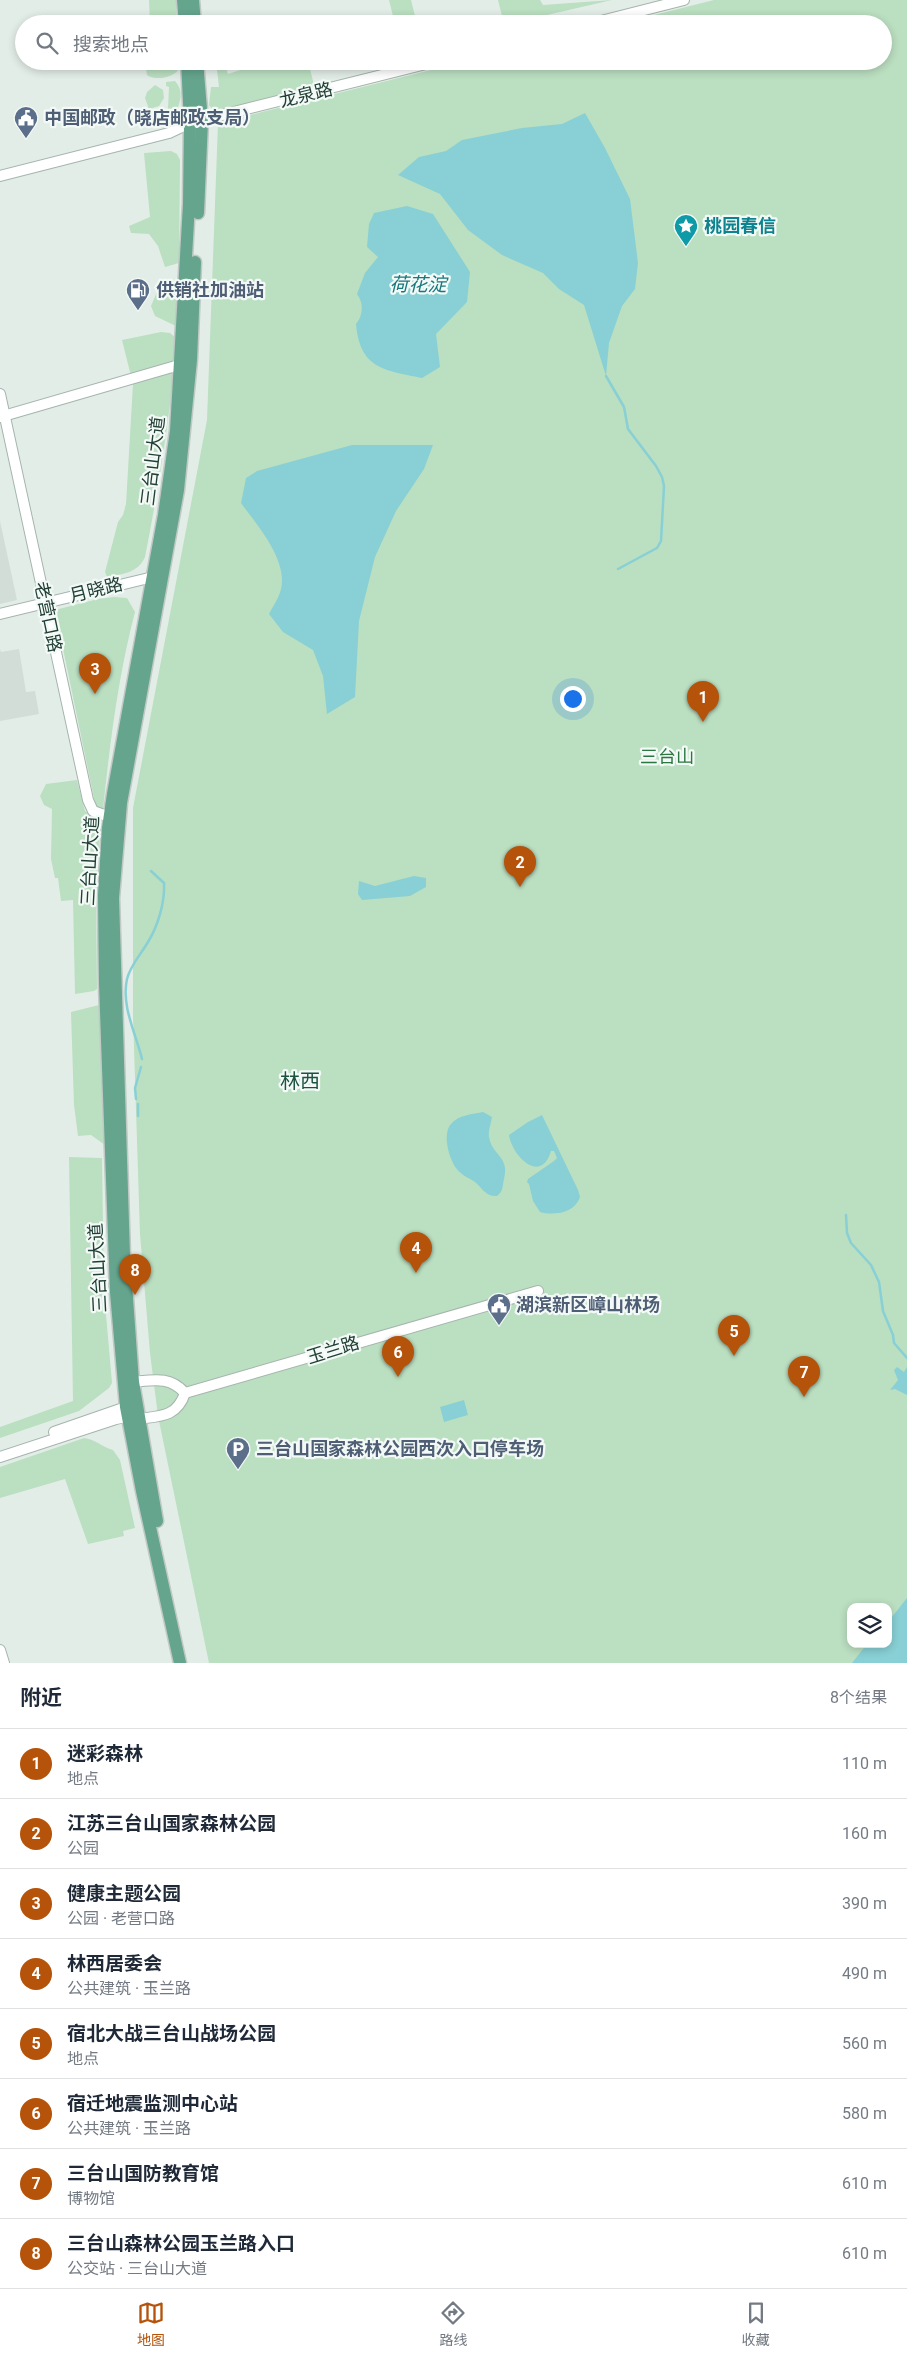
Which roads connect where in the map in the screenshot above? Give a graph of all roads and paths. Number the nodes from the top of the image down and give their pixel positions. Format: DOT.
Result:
graph roads {
  1 [pos="183,0"];
  2 [pos="193,0"];
  3 [pos="684,0"];
  4 [pos="184,15"];
  5 [pos="194,15"];
  6 [pos="624,15"];
  7 [pos="188,70"];
  8 [pos="197,70"];
  9 [pos="402,70"];
  10 [pos="196,122"];
  11 [pos="0,176"];
  12 [pos="186,363"];
  13 [pos="0,394"];
  14 [pos="2,417"];
  15 [pos="158,578"];
  16 [pos="45,603"];
  17 [pos="0,614"];
  18 [pos="115,819"];
  19 [pos="538,1291"];
  20 [pos="133,1382"];
  21 [pos="185,1393"];
  22 [pos="133,1412"];
  23 [pos="0,1451"];
  24 [pos="0,1457"];
  25 [pos="0,1650"];
  26 [pos="4,1663"];
  27 [pos="180,1663"];
  28 [pos="187,1663"];
  1 -- 4 [label="main road"];
  2 -- 5 [label="main road"];
  3 -- 6 [label="street"];
  7 -- 10 [label="main road, 三台山大道"];
  8 -- 10 [label="main road, 三台山大道"];
  9 -- 10 [label="street, 龙泉路"];
  10 -- 11 [label="street, 龙泉路"];
  10 -- 12 [label="main road, 三台山大道"];
  12 -- 14 [label="street"];
  12 -- 15 [label="main road, 三台山大道"];
  13 -- 14 [label="street, 老营口路"];
  14 -- 16 [label="street, 老营口路"];
  15 -- 16 [label="street, 月晓路"];
  15 -- 18 [label="main road, 三台山大道"];
  16 -- 17 [label="street, 月晓路"];
  16 -- 18 [label="street, 老营口路"];
  18 -- 20 [label="main road, 三台山大道"];
  18 -- 22 [label="main road, 三台山大道"];
  19 -- 21 [label="street, 玉兰路"];
  20 -- 21 [label="street"];
  20 -- 22 [label="main road, 三台山大道"];
  21 -- 22 [label="street"];
  22 -- 23 [label="street"];
  22 -- 24 [label="street"];
  22 -- 27 [label="main road, 三台山大道"];
  22 -- 28 [label="main road, 三台山大道"];
  25 -- 26 [label="street"];
}
